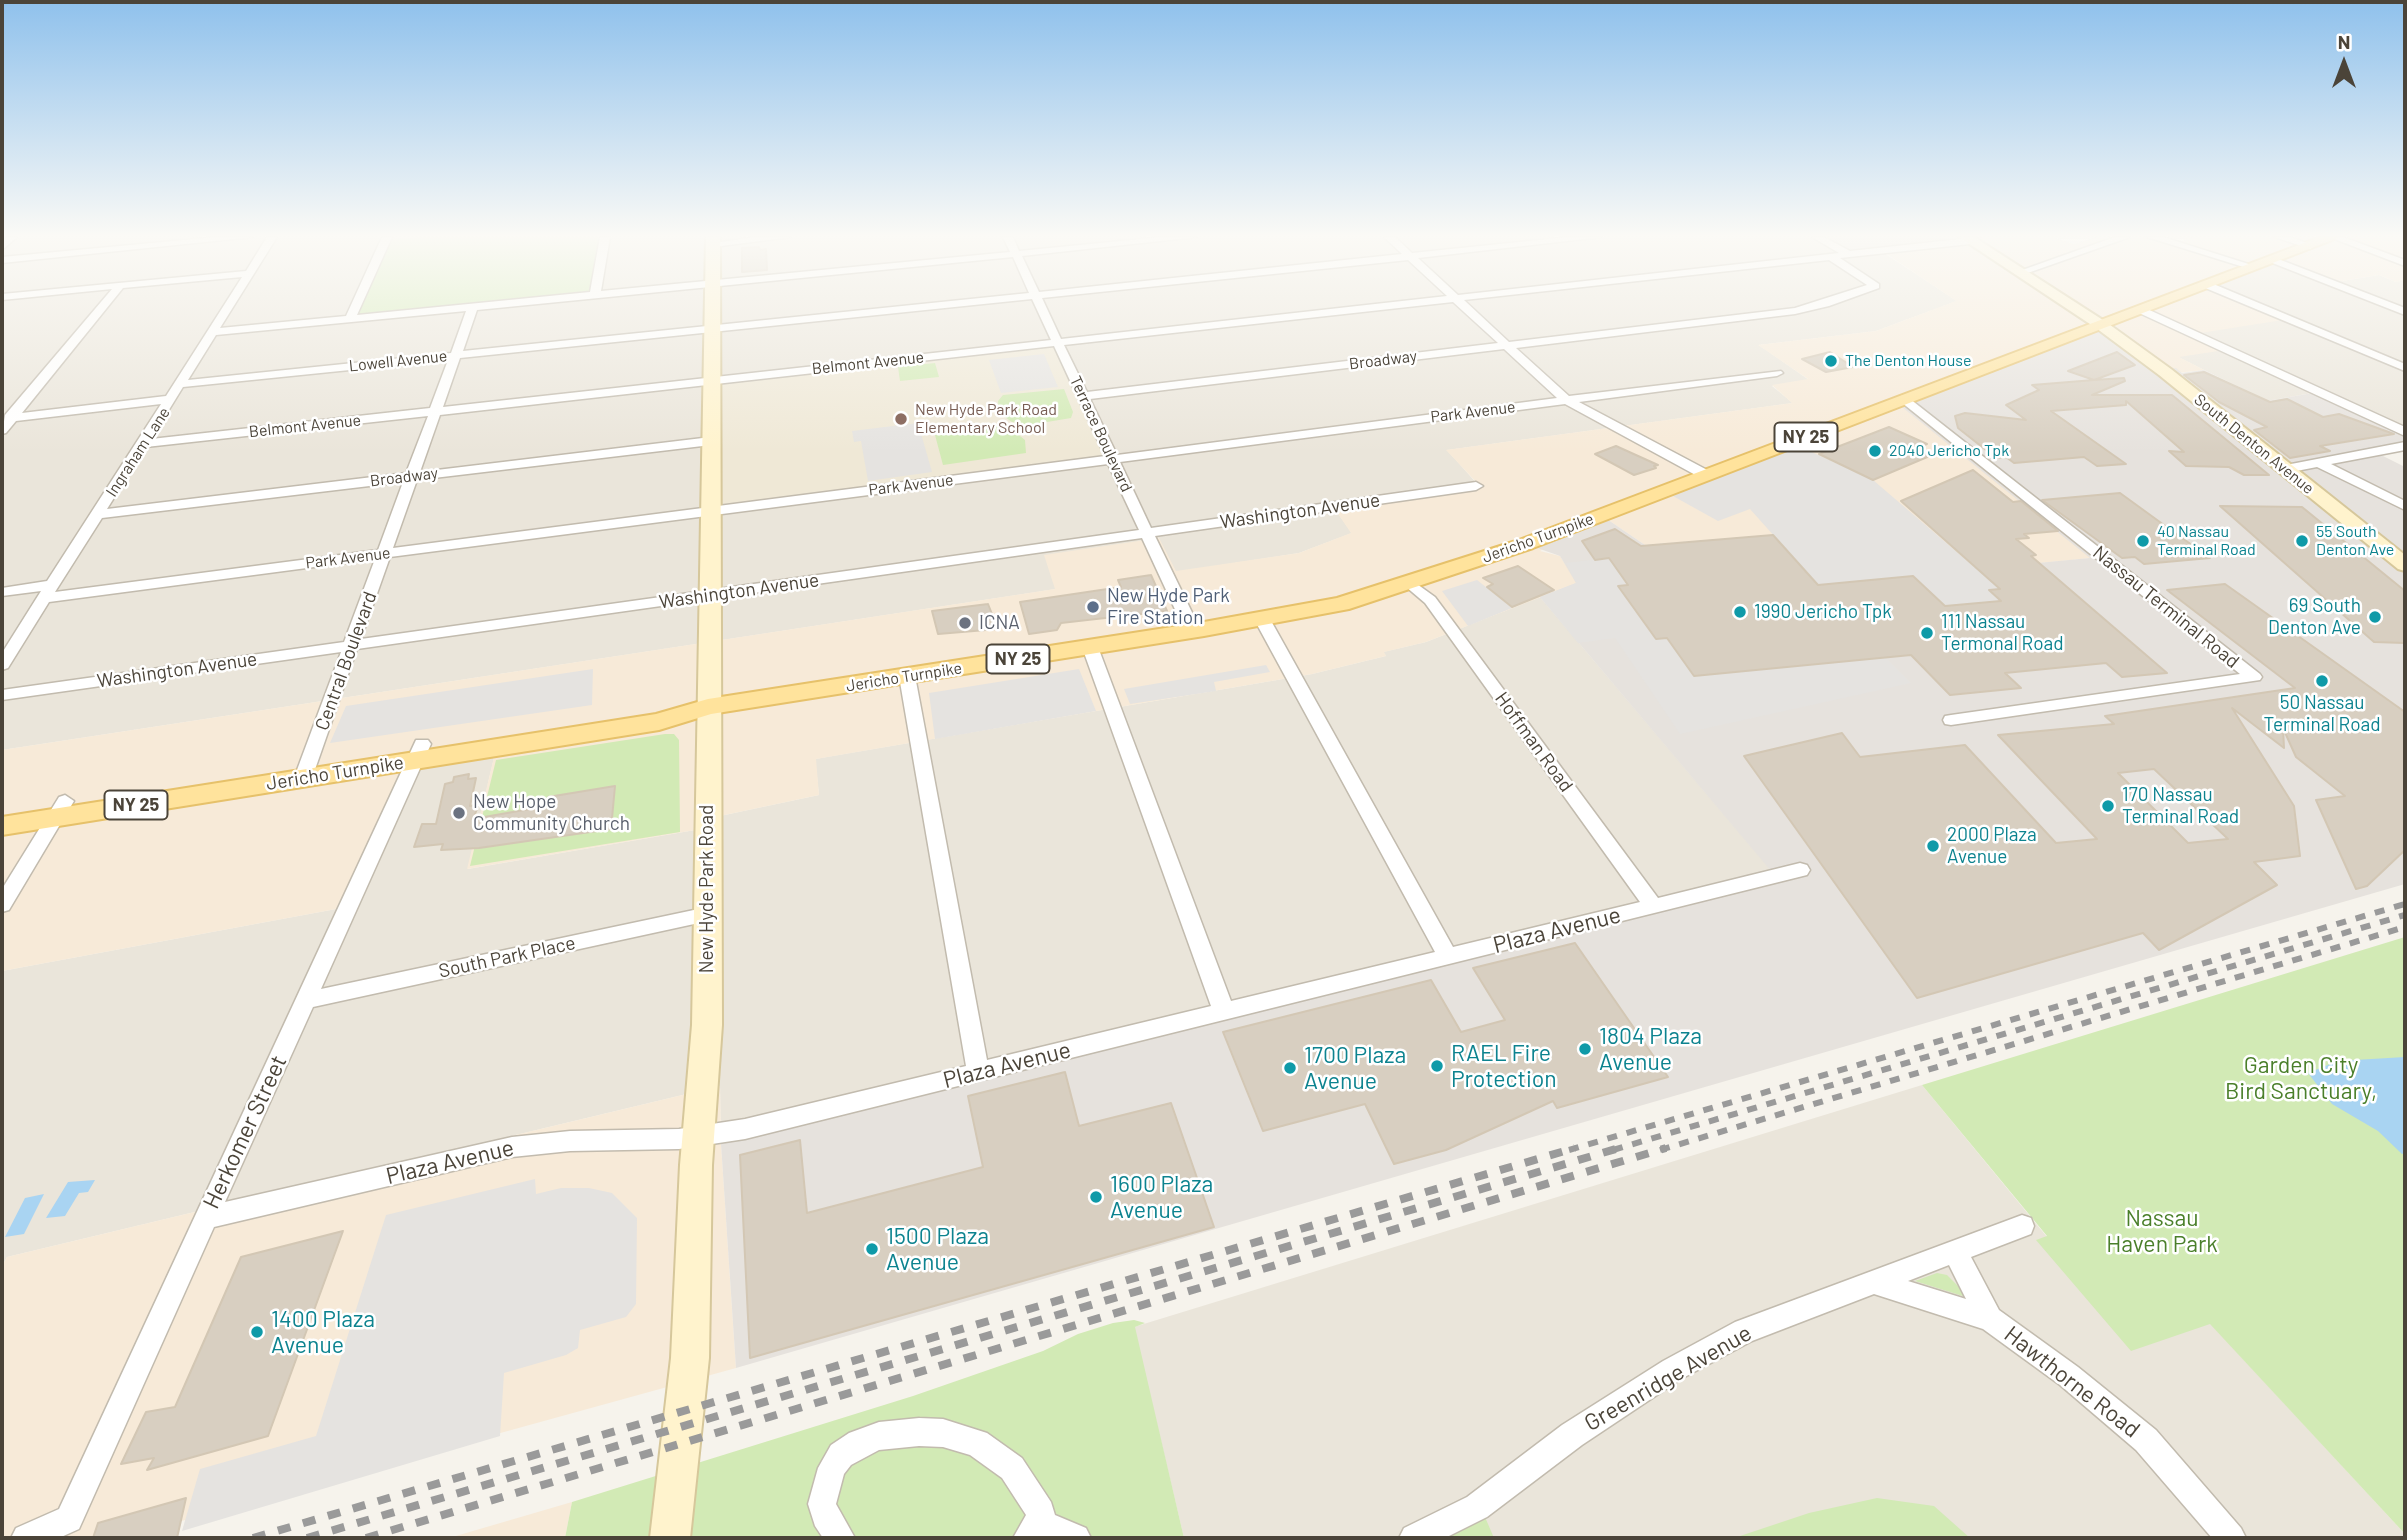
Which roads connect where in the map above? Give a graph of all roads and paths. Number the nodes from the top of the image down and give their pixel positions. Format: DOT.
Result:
graph roads {
  1 [pos="100,309"];
  2 [pos="229,309"];
  3 [pos="354,309"];
  4 [pos="452,309"];
  5 [pos="472,309"];
  6 [pos="712,309"];
  7 [pos="903,309"];
  8 [pos="1041,309"];
  9 [pos="1357,309"];
  10 [pos="1467,309"];
  11 [pos="1809,309"];
  12 [pos="2076,309"];
  13 [pos="2144,309"];
  14 [pos="2264,309"];
  15 [pos="2141,310"];
  16 [pos="350,318"];
  17 [pos="2101,325"];
  18 [pos="712,329"];
  19 [pos="214,332"];
  20 [pos="1057,342"];
  21 [pos="1507,345"];
  22 [pos="456,355"];
  23 [pos="2405,368"];
  24 [pos="1777,373"];
  25 [pos="712,380"];
  26 [pos="181,384"];
  27 [pos="1083,396"];
  28 [pos="172,399"];
  29 [pos="1905,399"];
  30 [pos="1566,400"];
  31 [pos="436,411"];
  32 [pos="7,418"];
  33 [pos="2,430"];
  34 [pos="2405,432"];
  35 [pos="711,440"];
  36 [pos="143,444"];
  37 [pos="2405,446"];
  38 [pos="1112,459"];
  39 [pos="2319,463"];
  40 [pos="2286,469"];
  41 [pos="1706,475"];
  42 [pos="412,476"];
  43 [pos="1476,486"];
  44 [pos="2405,506"];
  45 [pos="709,511"];
  46 [pos="97,514"];
  47 [pos="1147,532"];
  48 [pos="385,553"];
  49 [pos="2405,565"];
  50 [pos="1410,583"];
  51 [pos="2,592"];
  52 [pos="48,592"];
  53 [pos="709,595"];
  54 [pos="1262,619"];
  55 [pos="1194,631"];
  56 [pos="352,646"];
  57 [pos="1090,647"];
  58 [pos="2,665"];
  59 [pos="907,676"];
  60 [pos="2,695"];
  61 [pos="708,708"];
  62 [pos="1951,720"];
  63 [pos="419,752"];
  64 [pos="306,770"];
  65 [pos="60,809"];
  66 [pos="2,811"];
  67 [pos="2,826"];
  68 [pos="1800,870"];
  69 [pos="2,905"];
  70 [pos="1654,906"];
  71 [pos="708,914"];
  72 [pos="1448,957"];
  73 [pos="306,1000"];
  74 [pos="1224,1012"];
  75 [pos="978,1072"];
  76 [pos="699,1136"];
  77 [pos="206,1218"];
  78 [pos="2022,1226"];
  79 [pos="1955,1252"];
  80 [pos="1874,1282"];
  81 [pos="1990,1319"];
  82 [pos="1034,1531"];
  83 [pos="26,1538"];
  84 [pos="670,1538"];
  85 [pos="840,1538"];
  86 [pos="1076,1538"];
  87 [pos="1414,1538"];
  88 [pos="2231,1538"];
  1 -- 32 [label="street"];
  2 -- 19 [label="street, Ingraham Lane"];
  3 -- 16 [label="street"];
  4 -- 16 [label="street"];
  5 -- 22 [label="street, Central Boulevard"];
  6 -- 18 [label="main road, New Hyde Park Road"];
  7 -- 18 [label="street, Lowell Avenue"];
  8 -- 20 [label="street, Terrace Boulevard"];
  9 -- 20 [label="street, Belmont Avenue"];
  10 -- 21 [label="street"];
  11 -- 21 [label="street, Broadway"];
  12 -- 17 [label="main road, South Denton Avenue"];
  13 -- 15 [label="main road, Jericho Turnpike / NY 25"];
  14 -- 23 [label="street"];
  15 -- 17 [label="main road, Jericho Turnpike / NY 25"];
  15 -- 34 [label="street"];
  16 -- 19 [label="street"];
  17 -- 29 [label="main road, Jericho Turnpike / NY 25"];
  17 -- 40 [label="main road, South Denton Avenue"];
  18 -- 22 [label="street, Lowell Avenue"];
  18 -- 25 [label="main road, New Hyde Park Road"];
  19 -- 26 [label="street, Ingraham Lane"];
  20 -- 25 [label="street, Belmont Avenue"];
  20 -- 27 [label="street, Terrace Boulevard"];
  21 -- 27 [label="street, Broadway"];
  21 -- 30 [label="street"];
  22 -- 26 [label="street, Lowell Avenue"];
  22 -- 31 [label="street, Central Boulevard"];
  24 -- 30 [label="street, Park Avenue"];
  25 -- 31 [label="street, Belmont Avenue"];
  25 -- 35 [label="main road, New Hyde Park Road"];
  26 -- 28 [label="street, Ingraham Lane"];
  27 -- 38 [label="street, Terrace Boulevard"];
  28 -- 32 [label="street"];
  28 -- 36 [label="street, Ingraham Lane"];
  29 -- 41 [label="main road, Jericho Turnpike / NY 25"];
  29 -- 62 [label="street, Nassau Terminal Road"];
  30 -- 38 [label="street, Park Avenue"];
  30 -- 41 [label="street"];
  31 -- 36 [label="street, Belmont Avenue"];
  31 -- 42 [label="street, Central Boulevard"];
  32 -- 33 [label="street"];
  35 -- 42 [label="street, Broadway"];
  35 -- 45 [label="main road, New Hyde Park Road"];
  36 -- 46 [label="street, Ingraham Lane"];
  37 -- 39 [label="street"];
  38 -- 45 [label="street, Park Avenue"];
  38 -- 47 [label="street, Terrace Boulevard"];
  39 -- 40 [label="street"];
  39 -- 44 [label="street"];
  40 -- 49 [label="main road, South Denton Avenue"];
  41 -- 50 [label="main road, Jericho Turnpike / NY 25"];
  42 -- 46 [label="street, Broadway"];
  42 -- 48 [label="street, Central Boulevard"];
  43 -- 47 [label="street, Washington Avenue"];
  45 -- 48 [label="street, Park Avenue"];
  45 -- 53 [label="main road, New Hyde Park Road"];
  46 -- 52 [label="street, Ingraham Lane"];
  47 -- 53 [label="street, Washington Avenue"];
  47 -- 55 [label="street, Terrace Boulevard"];
  48 -- 52 [label="street, Park Avenue"];
  48 -- 56 [label="street, Central Boulevard"];
  50 -- 54 [label="main road, Jericho Turnpike / NY 25"];
  50 -- 70 [label="street, Hoffman Road"];
  51 -- 52 [label="street, Park Avenue"];
  52 -- 58 [label="street, Ingraham Lane"];
  53 -- 56 [label="street, Washington Avenue"];
  53 -- 61 [label="main road, New Hyde Park Road"];
  54 -- 55 [label="main road, Jericho Turnpike / NY 25"];
  54 -- 72 [label="street"];
  55 -- 57 [label="main road, Jericho Turnpike / NY 25"];
  56 -- 60 [label="street, Washington Avenue"];
  56 -- 64 [label="street, Central Boulevard"];
  57 -- 59 [label="main road, Jericho Turnpike / NY 25"];
  57 -- 74 [label="street"];
  59 -- 61 [label="main road, Jericho Turnpike / NY 25"];
  59 -- 75 [label="street"];
  61 -- 63 [label="main road, Jericho Turnpike / NY 25"];
  61 -- 71 [label="main road, New Hyde Park Road"];
  63 -- 64 [label="main road, Jericho Turnpike / NY 25"];
  63 -- 73 [label="street, Herkomer Street"];
  64 -- 65 [label="main road, Jericho Turnpike / NY 25"];
  65 -- 66 [label="main road, Jericho Turnpike / NY 25"];
  65 -- 67 [label="main road, Jericho Turnpike / NY 25"];
  65 -- 69 [label="street"];
  68 -- 70 [label="street, Plaza Avenue"];
  70 -- 72 [label="street, Plaza Avenue"];
  71 -- 73 [label="street, South Park Place"];
  71 -- 76 [label="main road, New Hyde Park Road"];
  72 -- 74 [label="street, Plaza Avenue"];
  73 -- 77 [label="street, Herkomer Street"];
  74 -- 75 [label="street, Plaza Avenue"];
  75 -- 76 [label="street, Plaza Avenue"];
  76 -- 77 [label="street, Plaza Avenue"];
  76 -- 84 [label="main road, New Hyde Park Road"];
  77 -- 83 [label="street, Herkomer Street"];
  78 -- 79 [label="street, Greenridge Avenue"];
  79 -- 80 [label="street, Greenridge Avenue"];
  79 -- 81 [label="street"];
  80 -- 81 [label="street, Hawthorne Road"];
  80 -- 87 [label="street, Greenridge Avenue"];
  81 -- 88 [label="street, Hawthorne Road"];
  82 -- 85 [label="street"];
  82 -- 86 [label="street"];
}
